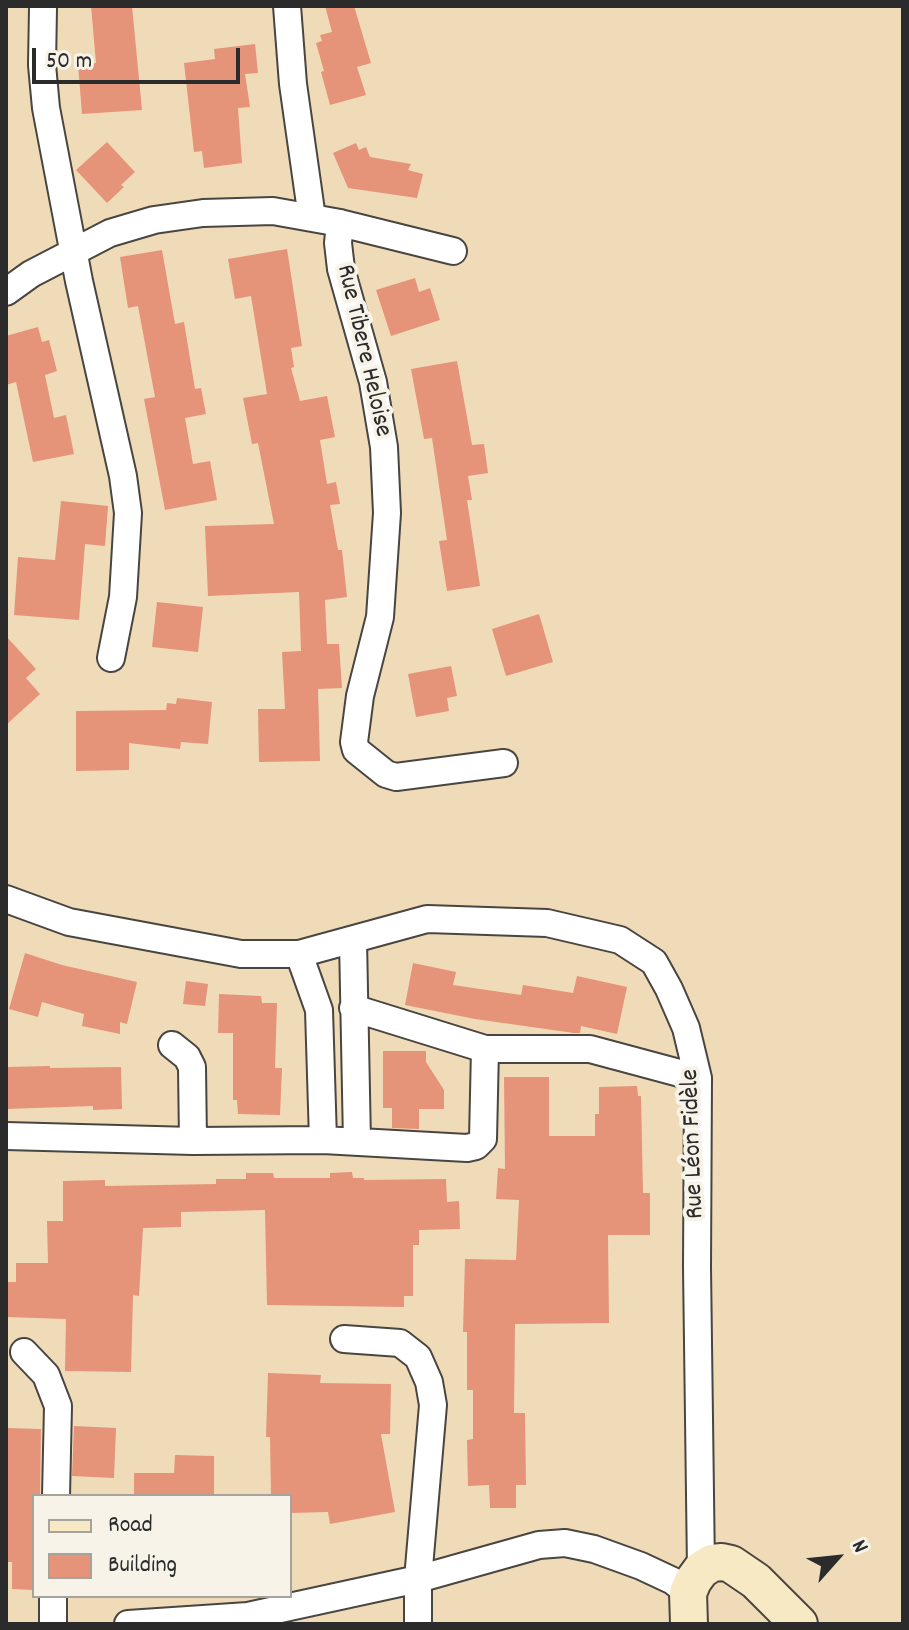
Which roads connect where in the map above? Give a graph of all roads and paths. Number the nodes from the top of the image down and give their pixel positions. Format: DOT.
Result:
graph roads {
  1 [pos="287,6"];
  2 [pos="43,8"];
  3 [pos="312,218"];
  4 [pos="340,223"];
  5 [pos="74,249"];
  6 [pos="453,251"];
  7 [pos="6,292"];
  8 [pos="111,658"];
  9 [pos="504,763"];
  10 [pos="6,899"];
  11 [pos="353,940"];
  12 [pos="299,954"];
  13 [pos="353,1008"];
  14 [pos="172,1045"];
  15 [pos="485,1049"];
  16 [pos="698,1078"];
  17 [pos="6,1136"];
  18 [pos="323,1140"];
  19 [pos="193,1141"];
  20 [pos="357,1142"];
  21 [pos="344,1339"];
  22 [pos="24,1352"];
  23 [pos="56,1494"];
  24 [pos="418,1579"];
  25 [pos="693,1596"];
  26 [pos="53,1598"];
  27 [pos="248,1620"];
  28 [pos="53,1624"];
  29 [pos="128,1624"];
  30 [pos="418,1624"];
  31 [pos="799,1624"];
  1 -- 3 [label="street"];
  2 -- 5 [label="street"];
  3 -- 4 [label="street, Rue Tibere Heloise"];
  3 -- 5 [label="street, Rue Tibere Heloise"];
  4 -- 6 [label="street, Rue Tibere Heloise"];
  4 -- 9 [label="street, Rue Tibere Heloise"];
  5 -- 7 [label="street, Rue Tibere Heloise"];
  5 -- 8 [label="street"];
  10 -- 12 [label="street, Rue Léon Fidèle"];
  11 -- 12 [label="street, Rue Léon Fidèle"];
  11 -- 13 [label="street"];
  11 -- 16 [label="street, Rue Léon Fidèle"];
  12 -- 18 [label="street"];
  13 -- 15 [label="street"];
  13 -- 20 [label="street"];
  14 -- 19 [label="street"];
  15 -- 16 [label="street"];
  15 -- 20 [label="street"];
  16 -- 25 [label="street, Rue Léon Fidèle"];
  17 -- 19 [label="street"];
  18 -- 19 [label="street"];
  18 -- 20 [label="street"];
  21 -- 24 [label="street"];
  22 -- 23 [label="street"];
  24 -- 25 [label="street"];
  24 -- 27 [label="street"];
  24 -- 30 [label="street"];
  25 -- 31 [label="main road"];
  26 -- 28 [label="street"];
  27 -- 29 [label="street"];
}
